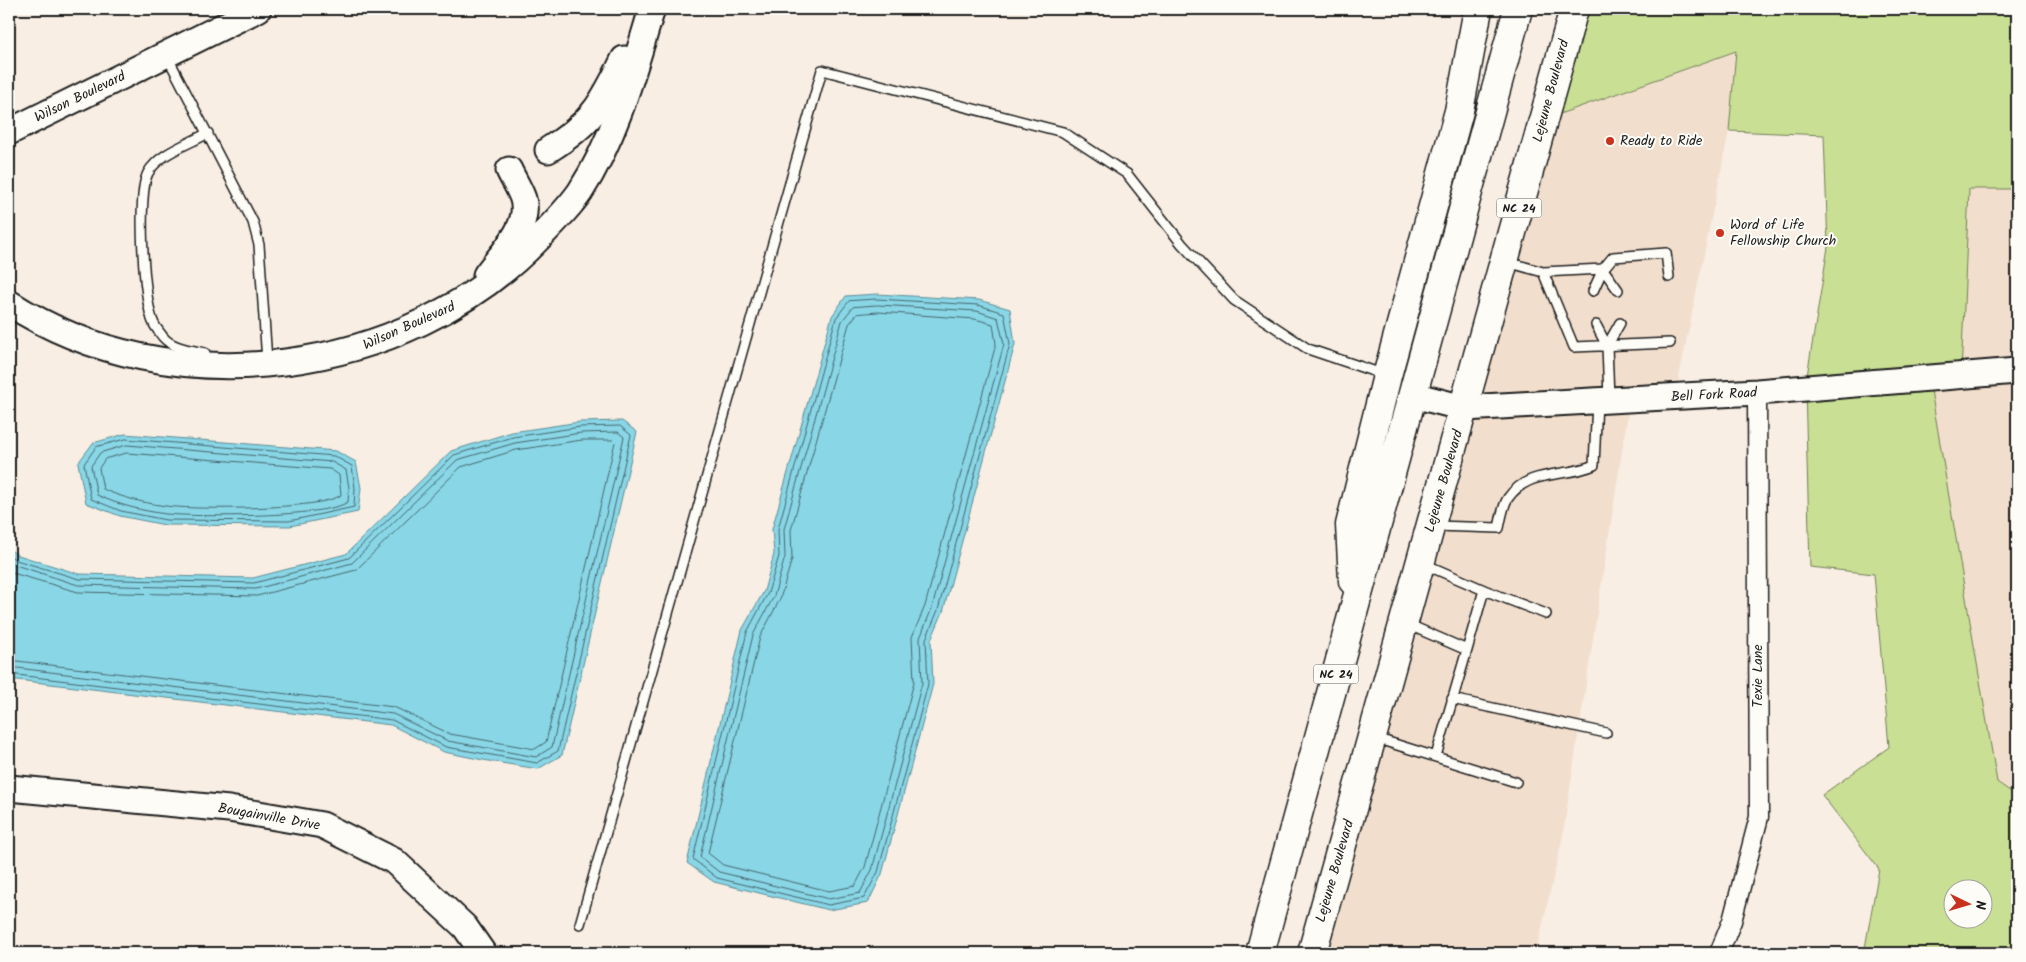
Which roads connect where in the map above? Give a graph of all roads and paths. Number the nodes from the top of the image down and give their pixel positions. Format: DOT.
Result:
graph roads {
  1 [pos="258,9"];
  2 [pos="650,9"];
  3 [pos="1478,9"];
  4 [pos="1518,9"];
  5 [pos="1574,9"];
  6 [pos="166,54"];
  7 [pos="9,132"];
  8 [pos="208,133"];
  9 [pos="548,150"];
  10 [pos="509,170"];
  11 [pos="1504,261"];
  12 [pos="1603,269"];
  13 [pos="1543,272"];
  14 [pos="1668,277"];
  15 [pos="1618,290"];
  16 [pos="1594,291"];
  17 [pos="470,297"];
  18 [pos="9,303"];
  19 [pos="1620,323"];
  20 [pos="1596,325"];
  21 [pos="1670,343"];
  22 [pos="1607,346"];
  23 [pos="258,364"];
  24 [pos="2017,370"];
  25 [pos="1387,376"];
  26 [pos="1757,392"];
  27 [pos="1413,395"];
  28 [pos="1603,400"];
  29 [pos="1464,408"];
  30 [pos="1431,526"];
  31 [pos="1421,563"];
  32 [pos="1484,590"];
  33 [pos="1355,603"];
  34 [pos="1546,614"];
  35 [pos="1404,623"];
  36 [pos="1467,650"];
  37 [pos="1452,699"];
  38 [pos="1606,733"];
  39 [pos="1372,737"];
  40 [pos="1436,756"];
  41 [pos="1516,782"];
  42 [pos="9,788"];
  43 [pos="580,924"];
  44 [pos="482,953"];
  45 [pos="1260,953"];
  46 [pos="1312,953"];
  47 [pos="1719,953"];
  1 -- 6 [label="main road, Wilson Boulevard"];
  2 -- 9 [label="main road"];
  2 -- 17 [label="main road, Wilson Boulevard"];
  3 -- 25 [label="highway"];
  4 -- 27 [label="highway, NC 24"];
  5 -- 11 [label="highway, Lejeune Boulevard / NC 24"];
  6 -- 7 [label="main road, Wilson Boulevard"];
  6 -- 8 [label="lane"];
  8 -- 23 [label="lane"];
  8 -- 23 [label="lane"];
  10 -- 17 [label="main road"];
  11 -- 13 [label="lane"];
  11 -- 29 [label="highway, Lejeune Boulevard / NC 24"];
  12 -- 13 [label="lane"];
  12 -- 14 [label="lane"];
  12 -- 15 [label="lane"];
  12 -- 16 [label="lane"];
  13 -- 22 [label="lane"];
  17 -- 23 [label="main road, Wilson Boulevard"];
  18 -- 23 [label="main road, Wilson Boulevard"];
  19 -- 22 [label="lane"];
  20 -- 22 [label="lane"];
  21 -- 22 [label="lane"];
  22 -- 28 [label="lane"];
  24 -- 26 [label="main road, Bell Fork Road"];
  25 -- 33 [label="highway"];
  25 -- 43 [label="lane"];
  26 -- 28 [label="main road, Bell Fork Road"];
  26 -- 47 [label="street, Texie Lane"];
  27 -- 29 [label="main road, Bell Fork Road"];
  27 -- 33 [label="highway, NC 24"];
  28 -- 29 [label="main road, Bell Fork Road"];
  28 -- 30 [label="lane"];
  29 -- 30 [label="highway, Lejeune Boulevard / NC 24"];
  30 -- 31 [label="highway, Lejeune Boulevard / NC 24"];
  31 -- 32 [label="lane"];
  31 -- 35 [label="highway, Lejeune Boulevard / NC 24"];
  32 -- 34 [label="lane"];
  32 -- 36 [label="lane"];
  33 -- 45 [label="highway, NC 24"];
  35 -- 36 [label="lane"];
  35 -- 39 [label="highway, Lejeune Boulevard / NC 24"];
  36 -- 37 [label="lane"];
  37 -- 38 [label="lane"];
  37 -- 40 [label="lane"];
  39 -- 40 [label="lane"];
  39 -- 46 [label="highway, Lejeune Boulevard / NC 24"];
  40 -- 41 [label="lane"];
  42 -- 44 [label="main road, Bougainville Drive"];
}
